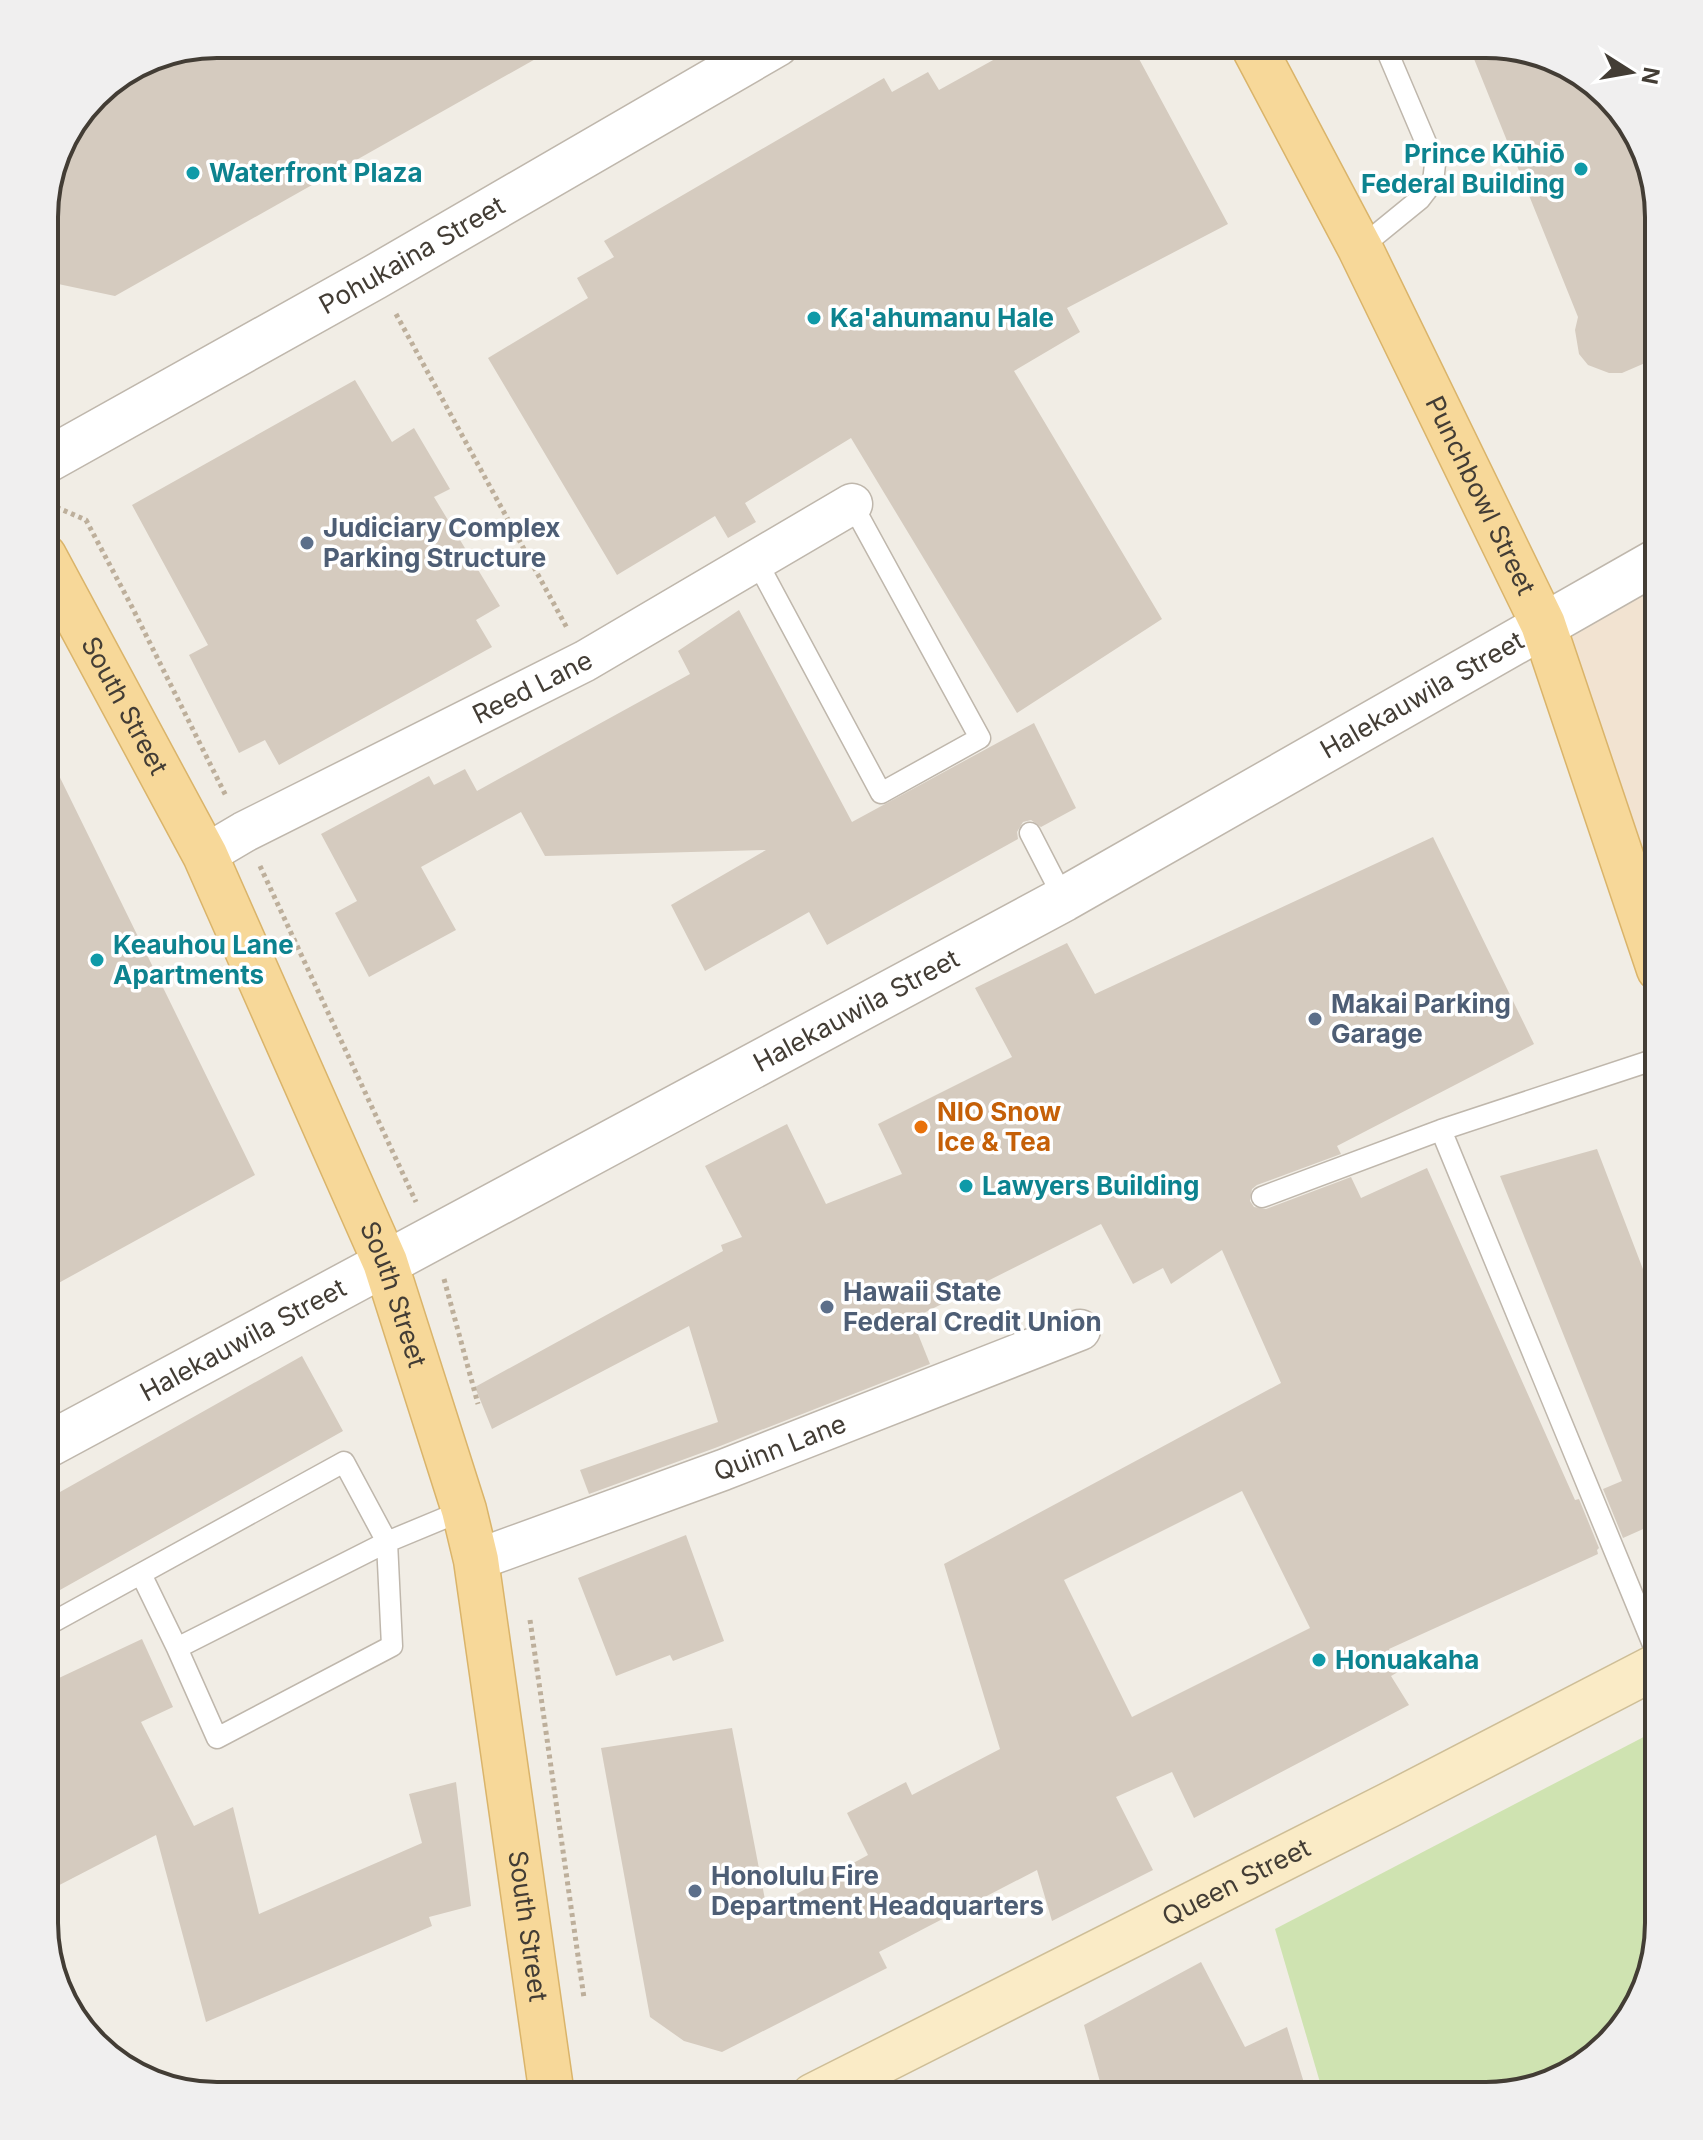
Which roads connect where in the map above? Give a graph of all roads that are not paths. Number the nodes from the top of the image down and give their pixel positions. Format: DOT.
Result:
graph roads {
  1 [pos="753,58"];
  2 [pos="1259,58"];
  3 [pos="1390,58"];
  4 [pos="1360,248"];
  5 [pos="58,454"];
  6 [pos="852,504"];
  7 [pos="757,562"];
  8 [pos="1645,568"];
  9 [pos="58,582"];
  10 [pos="1543,624"];
  11 [pos="1030,833"];
  12 [pos="205,855"];
  13 [pos="1064,899"];
  14 [pos="1645,927"];
  15 [pos="1645,1063"];
  16 [pos="1441,1130"];
  17 [pos="1262,1197"];
  18 [pos="385,1262"];
  19 [pos="1080,1330"];
  20 [pos="58,1439"];
  21 [pos="464,1510"];
  22 [pos="387,1542"];
  23 [pos="476,1560"];
  24 [pos="141,1574"];
  25 [pos="58,1619"];
  26 [pos="1645,1628"];
  27 [pos="177,1648"];
  28 [pos="1645,1669"];
  29 [pos="550,2082"];
  30 [pos="851,2082"];
  1 -- 5 [label="street, Pohukaina Street"];
  2 -- 4 [label="main road, Punchbowl Street"];
  3 -- 4 [label="lane"];
  4 -- 10 [label="main road, Punchbowl Street"];
  6 -- 7 [label="street, Reed Lane"];
  6 -- 7 [label="lane"];
  7 -- 12 [label="street, Reed Lane"];
  8 -- 10 [label="street, Halekauwila Street"];
  9 -- 12 [label="main road, South Street"];
  10 -- 13 [label="street, Halekauwila Street"];
  10 -- 14 [label="main road, Punchbowl Street"];
  11 -- 13 [label="lane"];
  12 -- 18 [label="main road, South Street"];
  13 -- 18 [label="street, Halekauwila Street"];
  15 -- 16 [label="lane"];
  16 -- 17 [label="lane"];
  16 -- 26 [label="lane"];
  18 -- 20 [label="street, Halekauwila Street"];
  18 -- 21 [label="main road, South Street"];
  19 -- 23 [label="street, Quinn Lane"];
  21 -- 22 [label="lane"];
  21 -- 23 [label="main road, South Street"];
  22 -- 24 [label="lane"];
  22 -- 27 [label="lane"];
  22 -- 27 [label="lane"];
  23 -- 29 [label="main road, South Street"];
  24 -- 25 [label="lane"];
  24 -- 27 [label="lane"];
  28 -- 30 [label="main road, Queen Street"];
}
